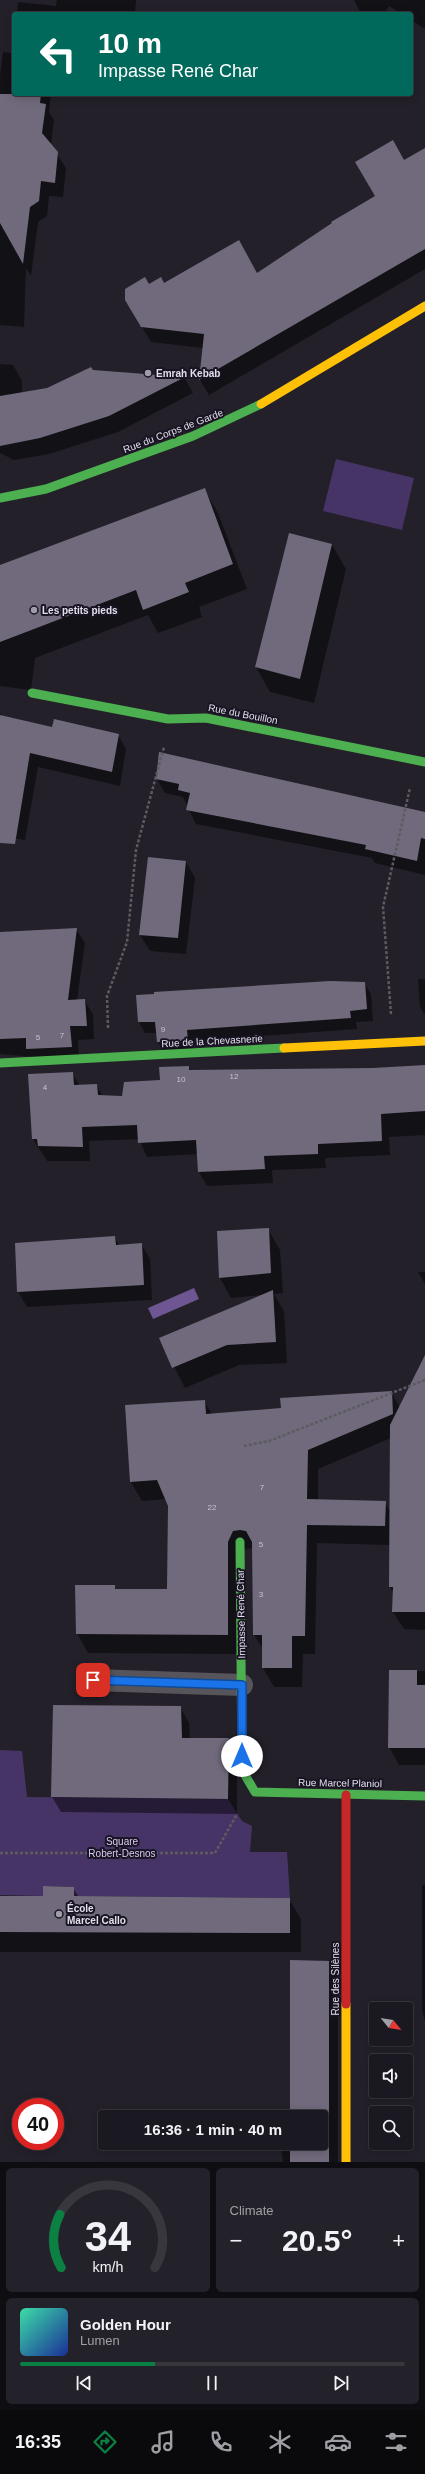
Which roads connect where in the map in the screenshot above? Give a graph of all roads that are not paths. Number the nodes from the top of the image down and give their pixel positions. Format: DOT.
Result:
graph roads {
  1 [pos="425,306"];
  2 [pos="0,498"];
  3 [pos="32,693"];
  4 [pos="421,761"];
  5 [pos="425,1041"];
  6 [pos="0,1063"];
  7 [pos="240,1542"];
  8 [pos="93,1680"];
  9 [pos="242,1685"];
  10 [pos="255,1792"];
  11 [pos="346,1795"];
  12 [pos="425,1796"];
  13 [pos="346,2162"];
  1 -- 2 [label="street, Rue du Corps de Garde"];
  3 -- 4 [label="street, Rue du Bouillon"];
  5 -- 6 [label="street, Rue de la Chevasnerie"];
  7 -- 9 [label="street, Impasse René Char"];
  8 -- 9 [label="street"];
  9 -- 10 [label="street, Impasse René Char"];
  10 -- 11 [label="street, Rue Marcel Planiol"];
  11 -- 12 [label="street, Rue Marcel Planiol"];
  11 -- 13 [label="street, Rue des Silènes"];
}
